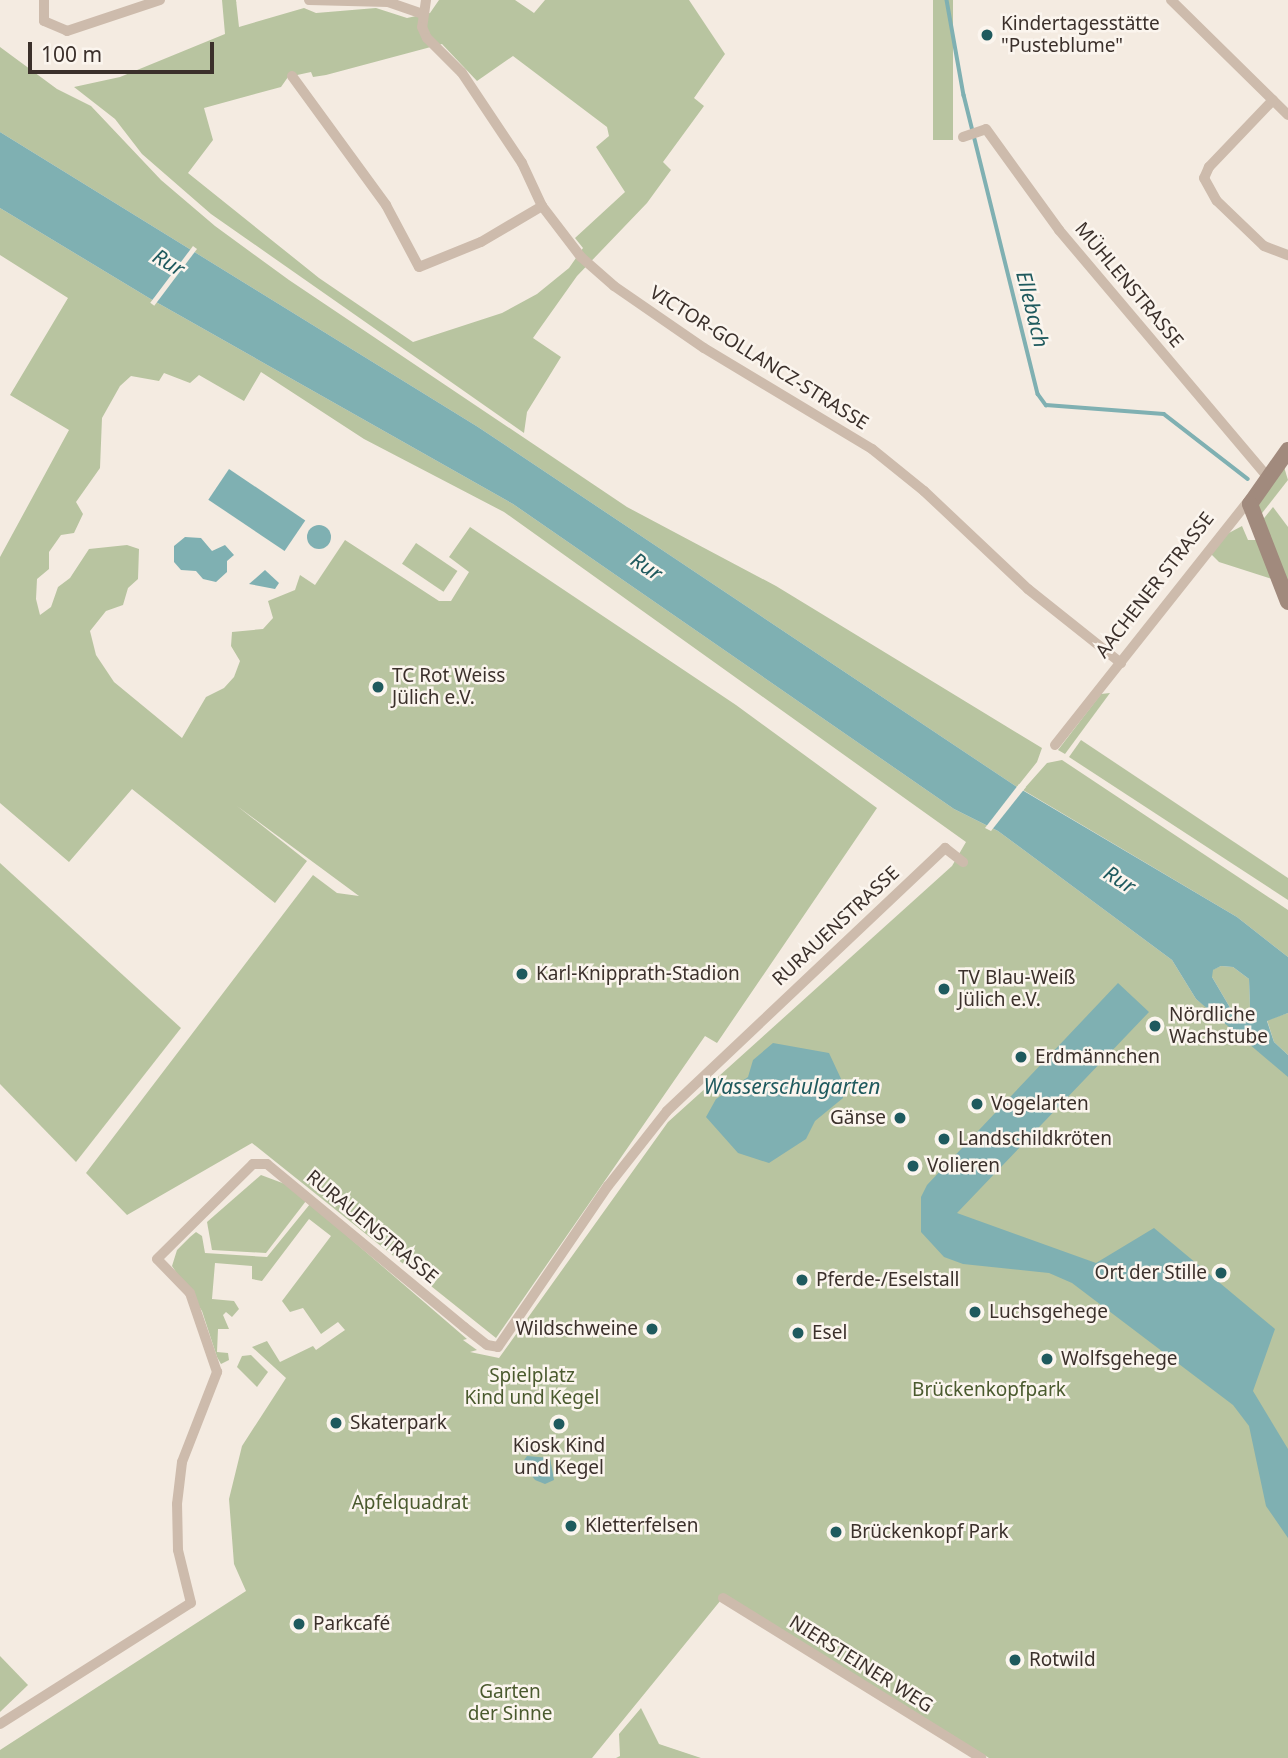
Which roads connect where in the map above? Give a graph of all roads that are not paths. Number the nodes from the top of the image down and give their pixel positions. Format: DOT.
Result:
graph roads {
  1 [pos="44,0"];
  2 [pos="160,0"];
  3 [pos="309,0"];
  4 [pos="426,0"];
  5 [pos="1171,0"];
  6 [pos="422,14"];
  7 [pos="292,76"];
  8 [pos="1273,100"];
  9 [pos="1288,115"];
  10 [pos="971,135"];
  11 [pos="542,206"];
  12 [pos="1288,255"];
  13 [pos="1288,450"];
  14 [pos="1268,476"];
  15 [pos="1252,496"];
  16 [pos="1288,602"];
  17 [pos="1121,663"];
  18 [pos="1055,745"];
  19 [pos="963,862"];
  20 [pos="723,1598"];
  21 [pos="0,1724"];
  22 [pos="981,1758"];
  1 -- 2 [label="street"];
  3 -- 6 [label="street"];
  4 -- 6 [label="street"];
  5 -- 8 [label="street"];
  6 -- 11 [label="street, VICTOR-GOLLANCZ-STRASSE"];
  7 -- 11 [label="street"];
  8 -- 9 [label="street"];
  8 -- 12 [label="street"];
  10 -- 14 [label="street, MÜHLENSTRASSE"];
  11 -- 17 [label="street, VICTOR-GOLLANCZ-STRASSE"];
  13 -- 14 [label="main road, AACHENER STRASSE"];
  14 -- 15 [label="main road, AACHENER STRASSE"];
  15 -- 16 [label="main road"];
  15 -- 17 [label="street, AACHENER STRASSE"];
  17 -- 18 [label="street, AACHENER STRASSE"];
  19 -- 21 [label="street, RURAUENSTRASSE"];
  20 -- 22 [label="street, NIERSTEINER WEG"];
}
